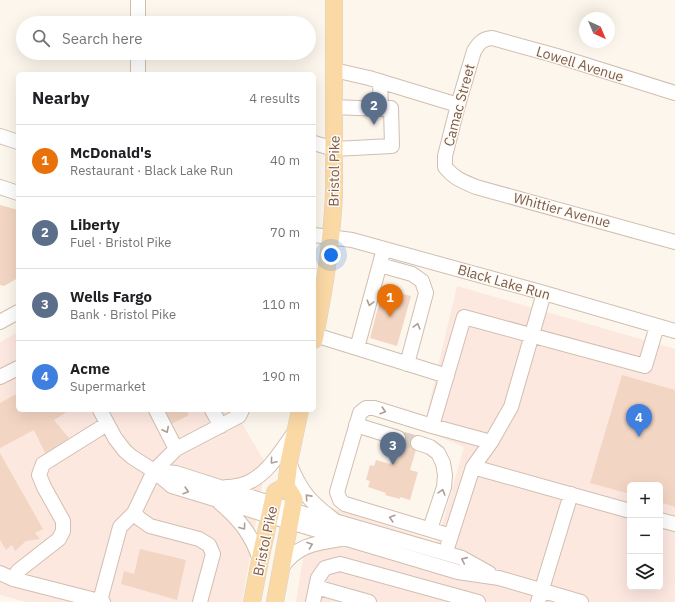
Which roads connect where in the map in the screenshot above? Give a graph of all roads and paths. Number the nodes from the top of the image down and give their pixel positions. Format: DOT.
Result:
graph roads {
  1 [pos="138,0"];
  2 [pos="334,0"];
  3 [pos="138,16"];
  4 [pos="485,39"];
  5 [pos="138,60"];
  6 [pos="334,70"];
  7 [pos="138,72"];
  8 [pos="380,81"];
  9 [pos="675,93"];
  10 [pos="458,105"];
  11 [pos="334,107"];
  12 [pos="380,109"];
  13 [pos="0,136"];
  14 [pos="16,141"];
  15 [pos="316,144"];
  16 [pos="334,149"];
  17 [pos="450,174"];
  18 [pos="0,188"];
  19 [pos="16,192"];
  20 [pos="316,235"];
  21 [pos="331,237"];
  22 [pos="675,242"];
  23 [pos="384,249"];
  24 [pos="380,265"];
  25 [pos="544,293"];
  26 [pos="10,313"];
  27 [pos="0,322"];
  28 [pos="657,326"];
  29 [pos="675,331"];
  30 [pos="316,332"];
  31 [pos="532,336"];
  32 [pos="316,338"];
  33 [pos="357,348"];
  34 [pos="407,364"];
  35 [pos="16,369"];
  36 [pos="447,376"];
  37 [pos="0,377"];
  38 [pos="101,412"];
  39 [pos="157,412"];
  40 [pos="213,412"];
  41 [pos="241,412"];
  42 [pos="300,412"];
  43 [pos="107,424"];
  44 [pos="356,425"];
  45 [pos="221,426"];
  46 [pos="432,426"];
  47 [pos="296,429"];
  48 [pos="398,438"];
  49 [pos="491,442"];
  50 [pos="418,443"];
  51 [pos="176,449"];
  52 [pos="289,462"];
  53 [pos="473,467"];
  54 [pos="154,471"];
  55 [pos="286,486"];
  56 [pos="219,494"];
  57 [pos="571,494"];
  58 [pos="271,510"];
  59 [pos="627,510"];
  60 [pos="134,513"];
  61 [pos="291,516"];
  62 [pos="663,521"];
  63 [pos="338,522"];
  64 [pos="675,524"];
  65 [pos="430,529"];
  66 [pos="451,536"];
  67 [pos="345,539"];
  68 [pos="260,560"];
  69 [pos="444,560"];
  70 [pos="282,567"];
  71 [pos="0,573"];
  72 [pos="13,579"];
  73 [pos="316,587"];
  74 [pos="540,596"];
  75 [pos="101,602"];
  76 [pos="200,602"];
  77 [pos="252,602"];
  78 [pos="275,602"];
  79 [pos="313,602"];
  80 [pos="369,602"];
  81 [pos="478,602"];
  82 [pos="581,602"];
  1 -- 3 [label="street"];
  2 -- 6 [label="main road, Bristol Pike"];
  4 -- 9 [label="street, Lowell Avenue"];
  4 -- 10 [label="street, Camac Street"];
  5 -- 7 [label="street"];
  6 -- 8 [label="street"];
  6 -- 11 [label="main road, Bristol Pike"];
  8 -- 10 [label="street"];
  8 -- 12 [label="street"];
  10 -- 17 [label="street, Camac Street"];
  11 -- 12 [label="street"];
  11 -- 16 [label="main road, Bristol Pike"];
  12 -- 16 [label="street"];
  13 -- 14 [label="street"];
  15 -- 16 [label="street"];
  16 -- 21 [label="main road, Bristol Pike"];
  17 -- 22 [label="street, Whittier Avenue"];
  18 -- 19 [label="street"];
  20 -- 21 [label="street, Black Lake Run"];
  21 -- 23 [label="street, Black Lake Run"];
  21 -- 30 [label="main road, Bristol Pike"];
  23 -- 24 [label="street"];
  23 -- 25 [label="street, Black Lake Run"];
  24 -- 33 [label="street, one-way"];
  34 -- 24 [label="street, one-way"];
  25 -- 28 [label="street, Black Lake Run"];
  25 -- 31 [label="street"];
  26 -- 27 [label="street"];
  28 -- 29 [label="street, Black Lake Run"];
  28 -- 31 [label="street"];
  31 -- 36 [label="street"];
  31 -- 49 [label="street"];
  32 -- 33 [label="street"];
  33 -- 34 [label="street"];
  34 -- 36 [label="street"];
  35 -- 37 [label="street"];
  36 -- 46 [label="street"];
  38 -- 43 [label="street"];
  39 -- 51 [label="street, one-way"];
  40 -- 45 [label="street"];
  41 -- 45 [label="street"];
  42 -- 47 [label="main road, Bristol Pike"];
  43 -- 54 [label="street"];
  43 -- 72 [label="street"];
  44 -- 46 [label="street, one-way"];
  44 -- 48 [label="street"];
  65 -- 44 [label="street, one-way"];
  45 -- 51 [label="street"];
  46 -- 49 [label="street"];
  47 -- 52 [label="main road, Bristol Pike"];
  47 -- 56 [label="street, one-way"];
  49 -- 53 [label="street"];
  65 -- 50 [label="street, one-way"];
  51 -- 54 [label="street"];
  52 -- 55 [label="main road, Bristol Pike"];
  63 -- 52 [label="street, one-way"];
  53 -- 57 [label="street"];
  53 -- 66 [label="street"];
  54 -- 56 [label="street"];
  54 -- 60 [label="street"];
  55 -- 58 [label="main road, Bristol Pike"];
  55 -- 61 [label="main road, Bristol Pike"];
  56 -- 58 [label="street"];
  56 -- 68 [label="street, one-way"];
  57 -- 59 [label="street"];
  57 -- 74 [label="street"];
  58 -- 61 [label="street"];
  58 -- 68 [label="main road, Bristol Pike"];
  60 -- 75 [label="street"];
  60 -- 76 [label="street"];
  61 -- 63 [label="street"];
  61 -- 67 [label="street"];
  61 -- 70 [label="main road, Bristol Pike"];
  62 -- 64 [label="street"];
  63 -- 69 [label="street"];
  65 -- 66 [label="street"];
  66 -- 69 [label="street"];
  67 -- 69 [label="street"];
  70 -- 67 [label="street, one-way"];
  68 -- 77 [label="main road, Bristol Pike"];
  69 -- 74 [label="street"];
  70 -- 78 [label="main road, Bristol Pike"];
  71 -- 72 [label="street"];
  72 -- 75 [label="street"];
  73 -- 79 [label="street"];
  73 -- 80 [label="street"];
  73 -- 81 [label="street"];
  74 -- 82 [label="street"];
}
